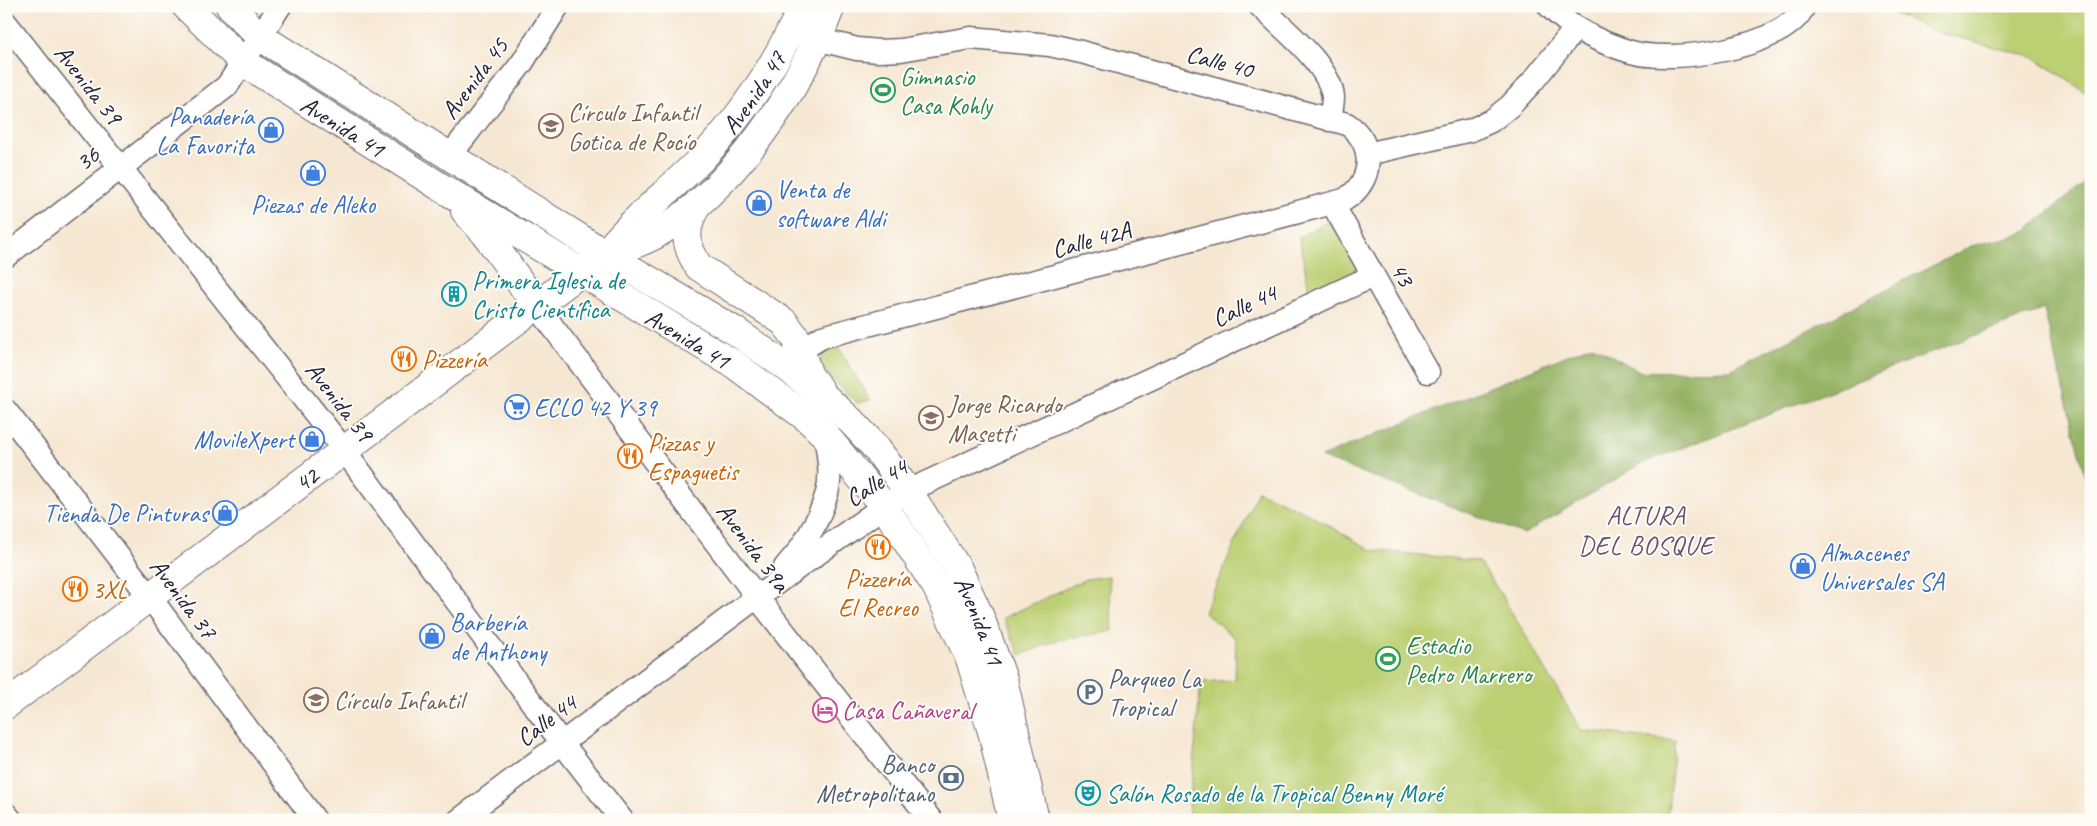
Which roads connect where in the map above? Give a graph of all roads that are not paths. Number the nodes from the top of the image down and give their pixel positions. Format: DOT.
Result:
graph roads {
  1 [pos="186,6"];
  2 [pos="230,6"];
  3 [pos="558,6"];
  4 [pos="802,6"];
  5 [pos="830,6"];
  6 [pos="1260,6"];
  7 [pos="1549,6"];
  8 [pos="1804,6"];
  9 [pos="279,7"];
  10 [pos="6,23"];
  11 [pos="1576,29"];
  12 [pos="791,32"];
  13 [pos="259,36"];
  14 [pos="817,40"];
  15 [pos="243,62"];
  16 [pos="1330,120"];
  17 [pos="1367,154"];
  18 [pos="449,156"];
  19 [pos="119,168"];
  20 [pos="439,186"];
  21 [pos="698,203"];
  22 [pos="1332,204"];
  23 [pos="605,254"];
  24 [pos="6,256"];
  25 [pos="581,273"];
  26 [pos="1373,276"];
  27 [pos="537,306"];
  28 [pos="801,350"];
  29 [pos="1428,372"];
  30 [pos="829,401"];
  31 [pos="6,411"];
  32 [pos="825,435"];
  33 [pos="344,450"];
  34 [pos="908,491"];
  35 [pos="884,506"];
  36 [pos="149,596"];
  37 [pos="756,597"];
  38 [pos="6,705"];
  39 [pos="562,743"];
  40 [pos="6,814"];
  41 [pos="1025,818"];
  42 [pos="11,820"];
  43 [pos="315,820"];
  44 [pos="459,820"];
  45 [pos="622,820"];
  46 [pos="931,820"];
  1 -- 15 [label="main road, Avenida 41"];
  2 -- 13 [label="main road, Avenida 41"];
  3 -- 18 [label="street, Avenida 45"];
  4 -- 12 [label="main road, Avenida 47"];
  5 -- 14 [label="main road, Avenida 47"];
  6 -- 16 [label="street"];
  7 -- 11 [label="street"];
  8 -- 11 [label="street"];
  9 -- 13 [label="street, 36"];
  10 -- 19 [label="street, Avenida 39"];
  11 -- 17 [label="street"];
  12 -- 14 [label="street, Calle 40"];
  12 -- 23 [label="main road, Avenida 47"];
  13 -- 15 [label="street, 36"];
  13 -- 18 [label="main road, Avenida 41"];
  14 -- 16 [label="street, Calle 40"];
  14 -- 21 [label="main road, Avenida 47"];
  15 -- 19 [label="street, 36"];
  15 -- 20 [label="main road, Avenida 41"];
  16 -- 17 [label="street, Calle 40"];
  17 -- 22 [label="street, Calle 42A"];
  18 -- 23 [label="main road, Avenida 41"];
  19 -- 24 [label="street, 36"];
  19 -- 33 [label="street, Avenida 39"];
  20 -- 25 [label="main road, Avenida 41"];
  20 -- 27 [label="main road"];
  21 -- 23 [label="main road"];
  21 -- 28 [label="main road"];
  22 -- 26 [label="street, 43"];
  22 -- 28 [label="street, Calle 42A"];
  23 -- 25 [label="main road, 42"];
  23 -- 30 [label="main road, Avenida 41"];
  25 -- 27 [label="main road, 42"];
  25 -- 32 [label="main road, Avenida 41"];
  26 -- 29 [label="street, 43"];
  26 -- 34 [label="street, Calle 44"];
  27 -- 33 [label="main road, 42"];
  27 -- 37 [label="street, Avenida 39a"];
  28 -- 30 [label="main road"];
  30 -- 34 [label="main road, Avenida 41"];
  31 -- 36 [label="street, Avenida 37"];
  32 -- 35 [label="main road, Avenida 41"];
  32 -- 37 [label="street"];
  33 -- 36 [label="main road, 42"];
  33 -- 39 [label="street, Avenida 39"];
  34 -- 35 [label="street, Calle 44"];
  34 -- 41 [label="main road, Avenida 41"];
  35 -- 37 [label="street, Calle 44"];
  35 -- 41 [label="main road, Avenida 41"];
  36 -- 38 [label="main road, 42"];
  36 -- 43 [label="street, Avenida 37"];
  37 -- 39 [label="street, Calle 44"];
  37 -- 46 [label="street, Avenida 39a"];
  39 -- 44 [label="street, Calle 44"];
  39 -- 45 [label="street, Avenida 39"];
  40 -- 42 [label="street"];
}
